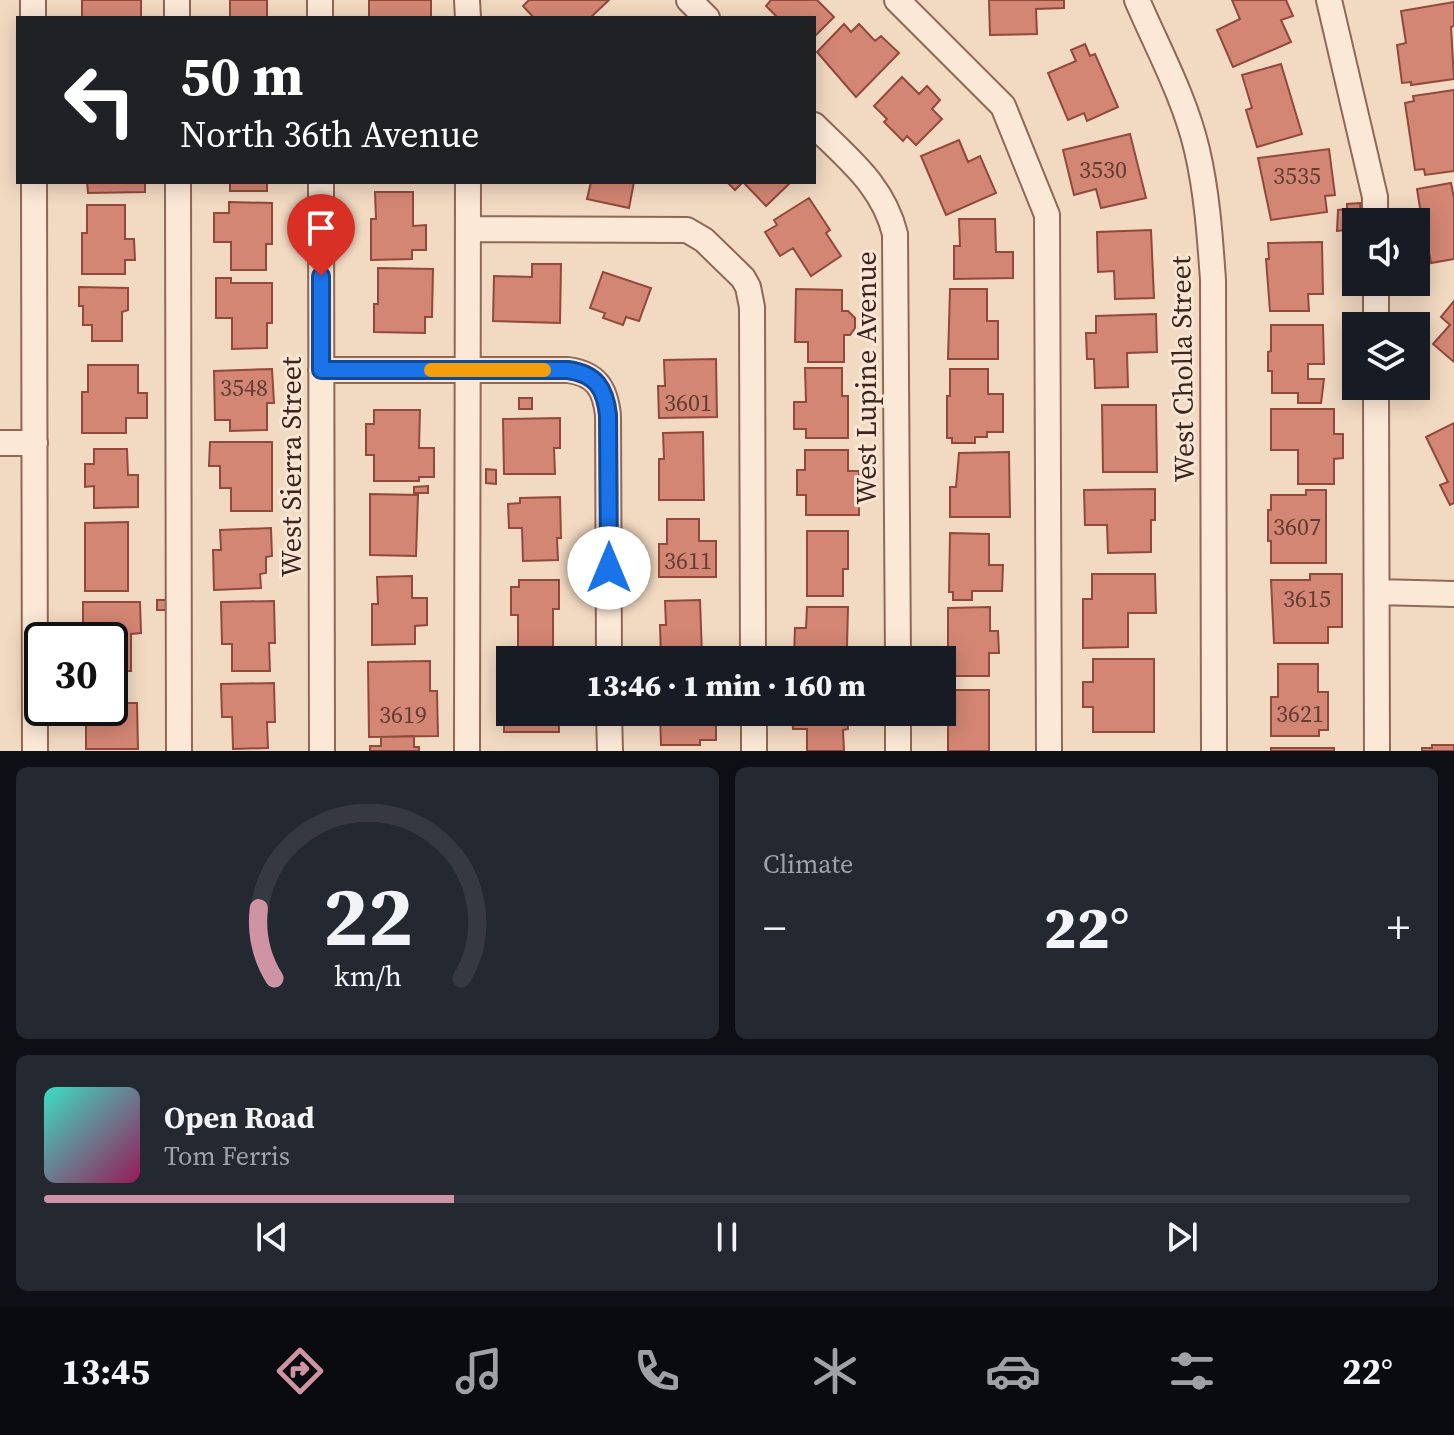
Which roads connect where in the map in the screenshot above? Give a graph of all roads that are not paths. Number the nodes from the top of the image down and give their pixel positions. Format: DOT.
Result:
graph roads {
  1 [pos="897,0"];
  2 [pos="1137,0"];
  3 [pos="1329,0"];
  4 [pos="816,127"];
  5 [pos="34,184"];
  6 [pos="178,184"];
  7 [pos="321,184"];
  8 [pos="468,184"];
  9 [pos="1375,208"];
  10 [pos="468,229"];
  11 [pos="321,370"];
  12 [pos="468,370"];
  13 [pos="1376,400"];
  14 [pos="0,443"];
  15 [pos="35,443"];
  16 [pos="1377,592"];
  17 [pos="1454,594"];
  18 [pos="609,646"];
  19 [pos="753,646"];
  20 [pos="898,646"];
  21 [pos="609,726"];
  22 [pos="754,726"];
  23 [pos="898,726"];
  24 [pos="35,751"];
  25 [pos="179,751"];
  26 [pos="322,751"];
  27 [pos="467,751"];
  28 [pos="610,751"];
  29 [pos="754,751"];
  30 [pos="898,751"];
  31 [pos="1049,751"];
  32 [pos="1214,751"];
  33 [pos="1377,751"];
  1 -- 31 [label="street"];
  2 -- 32 [label="street, West Cholla Street"];
  3 -- 9 [label="street"];
  4 -- 20 [label="street, West Lupine Avenue"];
  5 -- 15 [label="street"];
  6 -- 25 [label="street"];
  7 -- 11 [label="street, West Sierra Street"];
  8 -- 10 [label="street"];
  10 -- 12 [label="street"];
  10 -- 19 [label="street"];
  11 -- 12 [label="street"];
  11 -- 26 [label="street, West Sierra Street"];
  12 -- 18 [label="street"];
  12 -- 27 [label="street"];
  13 -- 16 [label="street"];
  14 -- 15 [label="street"];
  15 -- 24 [label="street"];
  16 -- 17 [label="street"];
  16 -- 33 [label="street"];
  21 -- 28 [label="street"];
  22 -- 29 [label="street"];
  23 -- 30 [label="street"];
}
